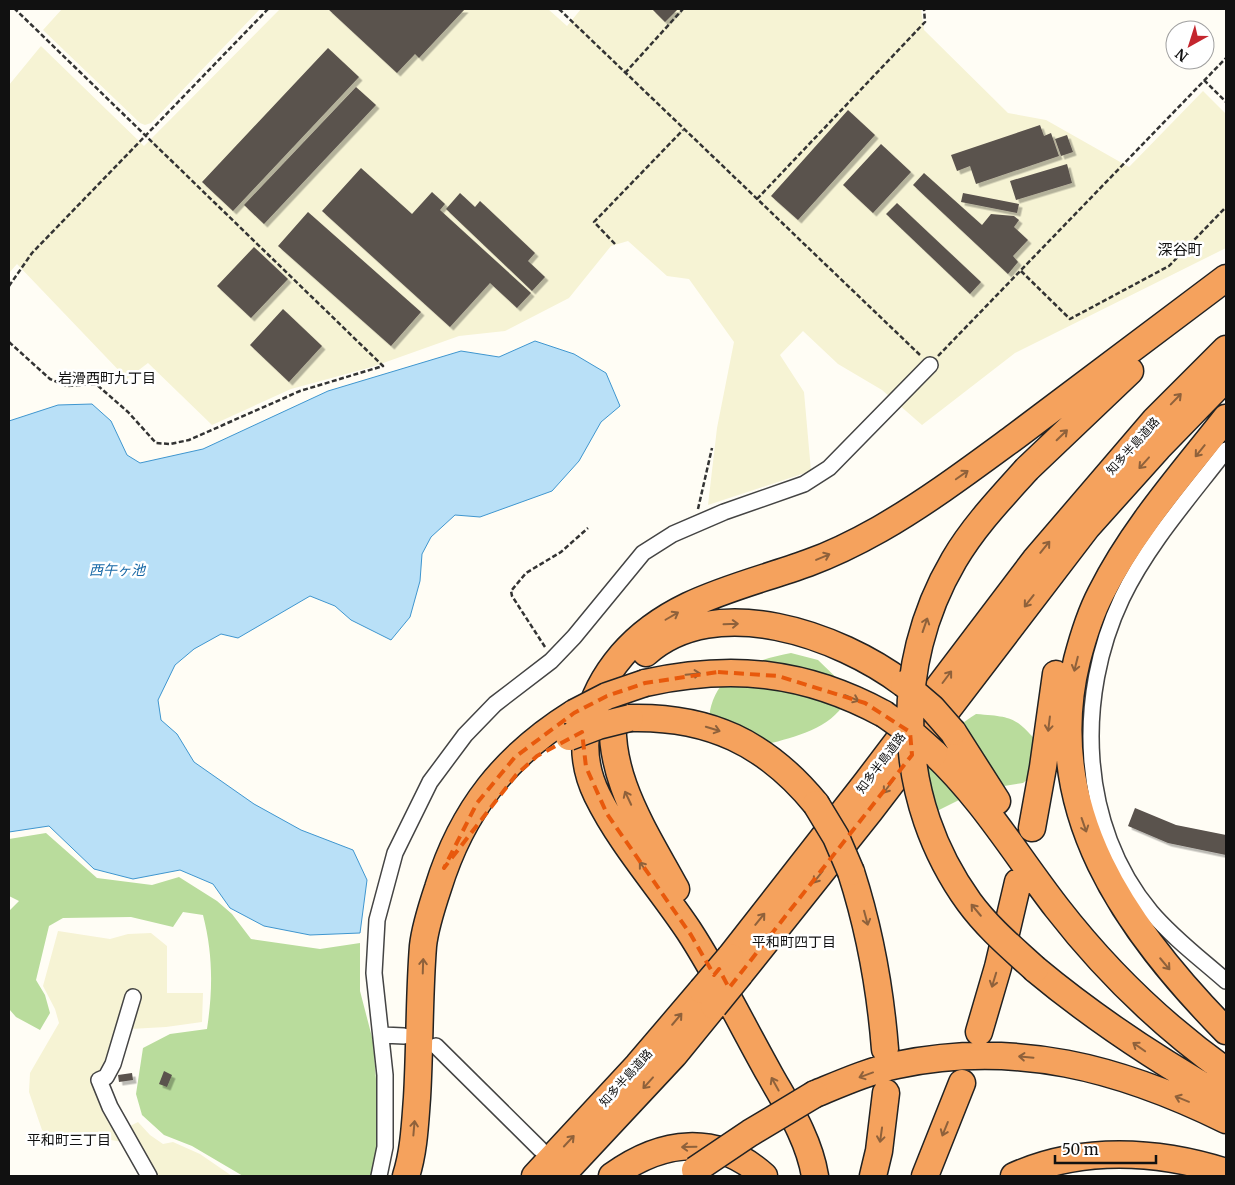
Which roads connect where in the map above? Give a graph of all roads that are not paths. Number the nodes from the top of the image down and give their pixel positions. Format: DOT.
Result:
graph roads {
  1 [pos="1226,278"];
  2 [pos="1226,289"];
  3 [pos="1226,350"];
  4 [pos="930,365"];
  5 [pos="1226,378"];
  6 [pos="1226,418"];
  7 [pos="1226,450"];
  8 [pos="1173,485"];
  9 [pos="572,725"];
  10 [pos="862,805"];
  11 [pos="1032,828"];
  12 [pos="1018,882"];
  13 [pos="1226,981"];
  14 [pos="133,998"];
  15 [pos="717,1003"];
  16 [pos="1150,1008"];
  17 [pos="1226,1031"];
  18 [pos="978,1032"];
  19 [pos="382,1035"];
  20 [pos="404,1036"];
  21 [pos="436,1046"];
  22 [pos="885,1049"];
  23 [pos="1226,1071"];
  24 [pos="962,1083"];
  25 [pos="886,1093"];
  26 [pos="1226,1099"];
  27 [pos="1226,1120"];
  28 [pos="540,1149"];
  29 [pos="1226,1172"];
  30 [pos="692,1173"];
  31 [pos="149,1176"];
  32 [pos="380,1176"];
  33 [pos="406,1176"];
  34 [pos="536,1176"];
  35 [pos="561,1176"];
  36 [pos="612,1176"];
  37 [pos="764,1176"];
  38 [pos="815,1176"];
  39 [pos="873,1176"];
  40 [pos="925,1176"];
  41 [pos="1014,1176"];
  15 -- 1 [label="highway, one-way"];
  26 -- 2 [label="highway, one-way, bridge"];
  10 -- 3 [label="highway, 知多半島道路, one-way"];
  4 -- 19 [label="street"];
  5 -- 10 [label="highway, 知多半島道路, one-way"];
  6 -- 8 [label="highway, one-way"];
  7 -- 13 [label="street"];
  8 -- 11 [label="highway, one-way"];
  8 -- 17 [label="highway, one-way"];
  9 -- 16 [label="highway, one-way, bridge"];
  9 -- 22 [label="highway, one-way, bridge"];
  33 -- 9 [label="highway, one-way"];
  10 -- 15 [label="highway, 知多半島道路, bridge"];
  12 -- 18 [label="highway, one-way"];
  14 -- 31 [label="street"];
  15 -- 16 [label="highway, one-way, bridge"];
  34 -- 15 [label="highway, 知多半島道路, one-way"];
  15 -- 35 [label="highway, 知多半島道路, one-way"];
  38 -- 15 [label="highway, one-way"];
  16 -- 23 [label="highway"];
  19 -- 20 [label="street"];
  19 -- 32 [label="street"];
  21 -- 28 [label="street"];
  24 -- 40 [label="highway, one-way"];
  25 -- 39 [label="highway, one-way"];
  27 -- 30 [label="highway, one-way, bridge"];
  29 -- 41 [label="highway"];
  37 -- 36 [label="highway, one-way"];
}
